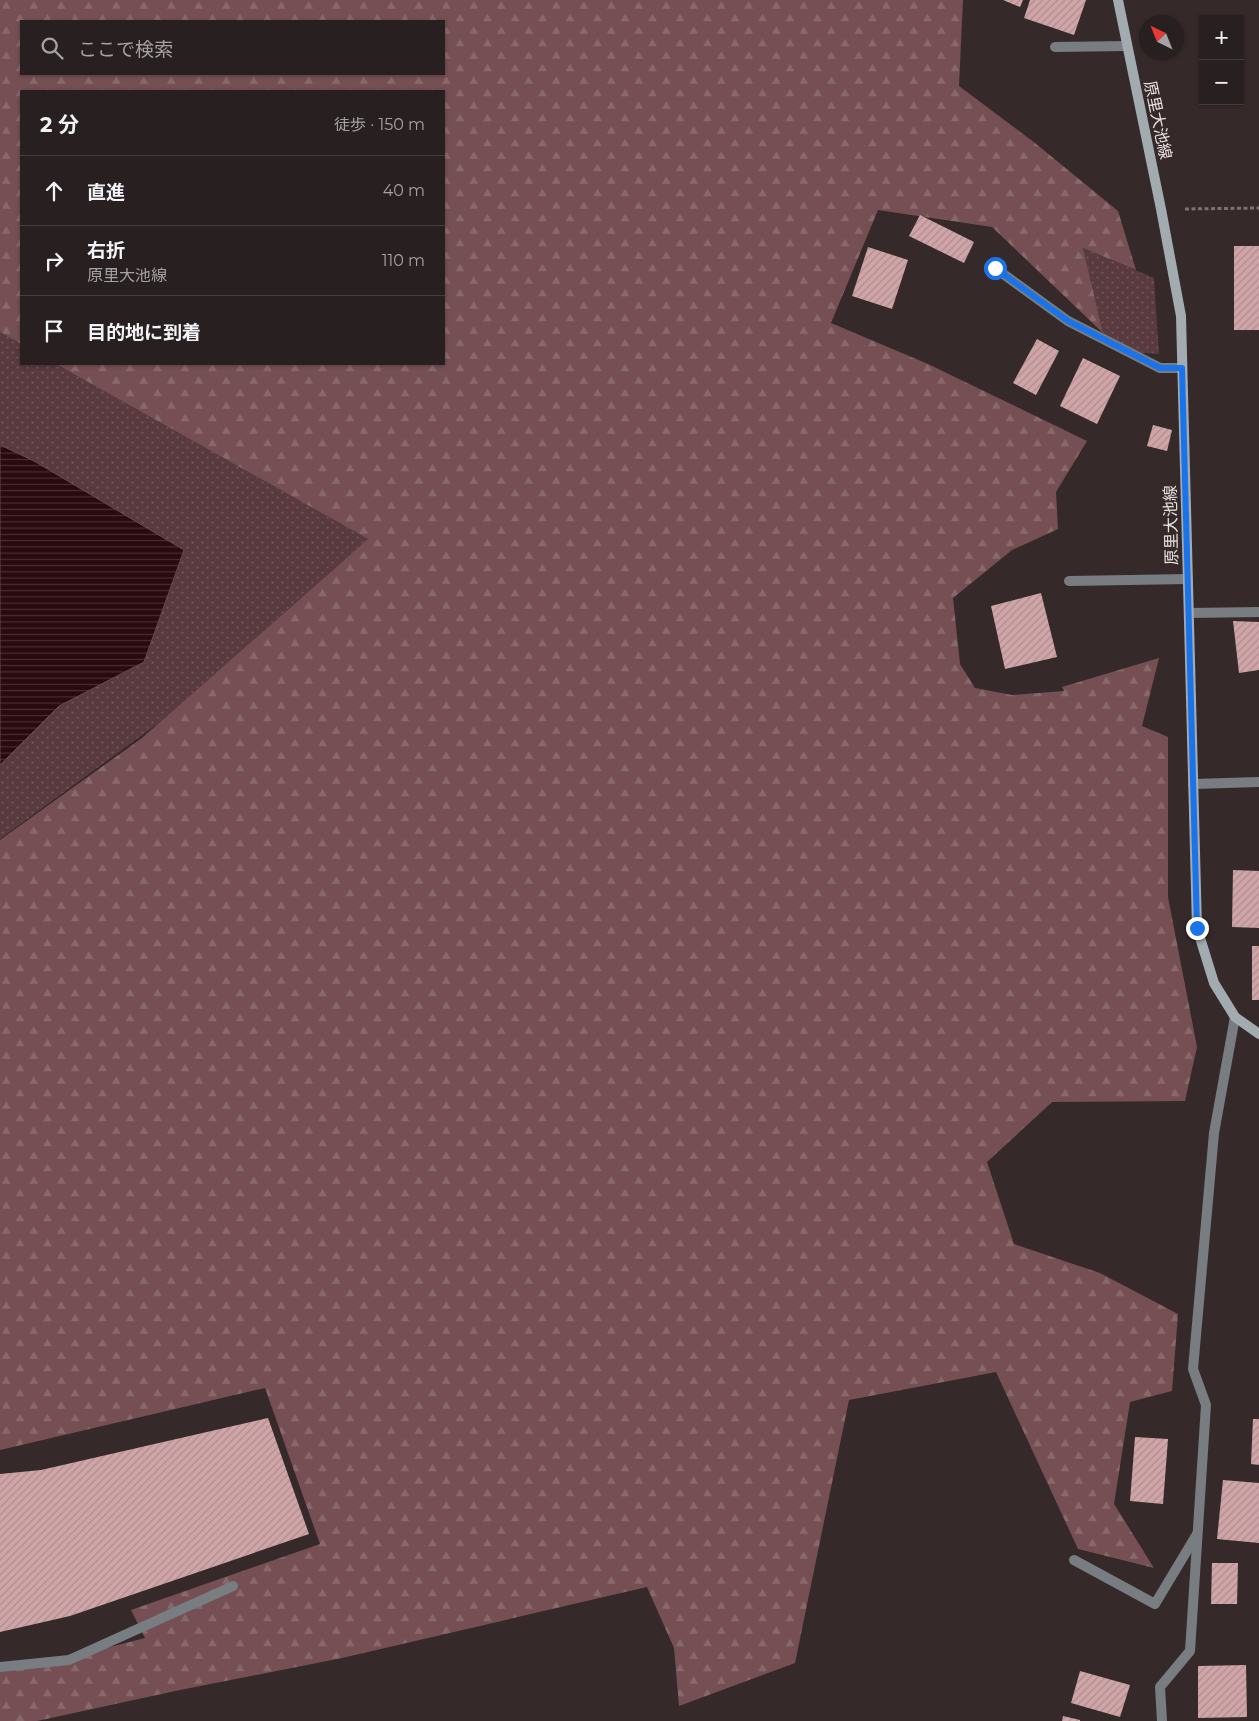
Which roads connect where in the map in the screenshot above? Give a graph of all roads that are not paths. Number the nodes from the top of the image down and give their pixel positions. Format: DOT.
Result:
graph roads {
  1 [pos="1118,0"];
  2 [pos="1127,46"];
  3 [pos="1055,47"];
  4 [pos="995,268"];
  5 [pos="1182,368"];
  6 [pos="1188,579"];
  7 [pos="1069,581"];
  8 [pos="1259,612"];
  9 [pos="1189,614"];
  10 [pos="1259,782"];
  11 [pos="1193,784"];
  12 [pos="1235,1017"];
  13 [pos="1259,1034"];
  14 [pos="1198,1533"];
  15 [pos="1074,1560"];
  16 [pos="233,1586"];
  17 [pos="0,1667"];
  18 [pos="1162,1721"];
  1 -- 2 [label="main road, 原里大池線"];
  2 -- 3 [label="street"];
  2 -- 5 [label="main road, 原里大池線"];
  4 -- 5 [label="street"];
  5 -- 6 [label="main road, 原里大池線"];
  6 -- 7 [label="street"];
  6 -- 9 [label="main road, 原里大池線"];
  8 -- 9 [label="street"];
  9 -- 11 [label="main road, 原里大池線"];
  10 -- 11 [label="street"];
  11 -- 12 [label="main road, 原里大池線"];
  12 -- 13 [label="main road, 原里大池線"];
  12 -- 14 [label="street"];
  14 -- 15 [label="street"];
  14 -- 18 [label="street"];
  16 -- 17 [label="street"];
}
